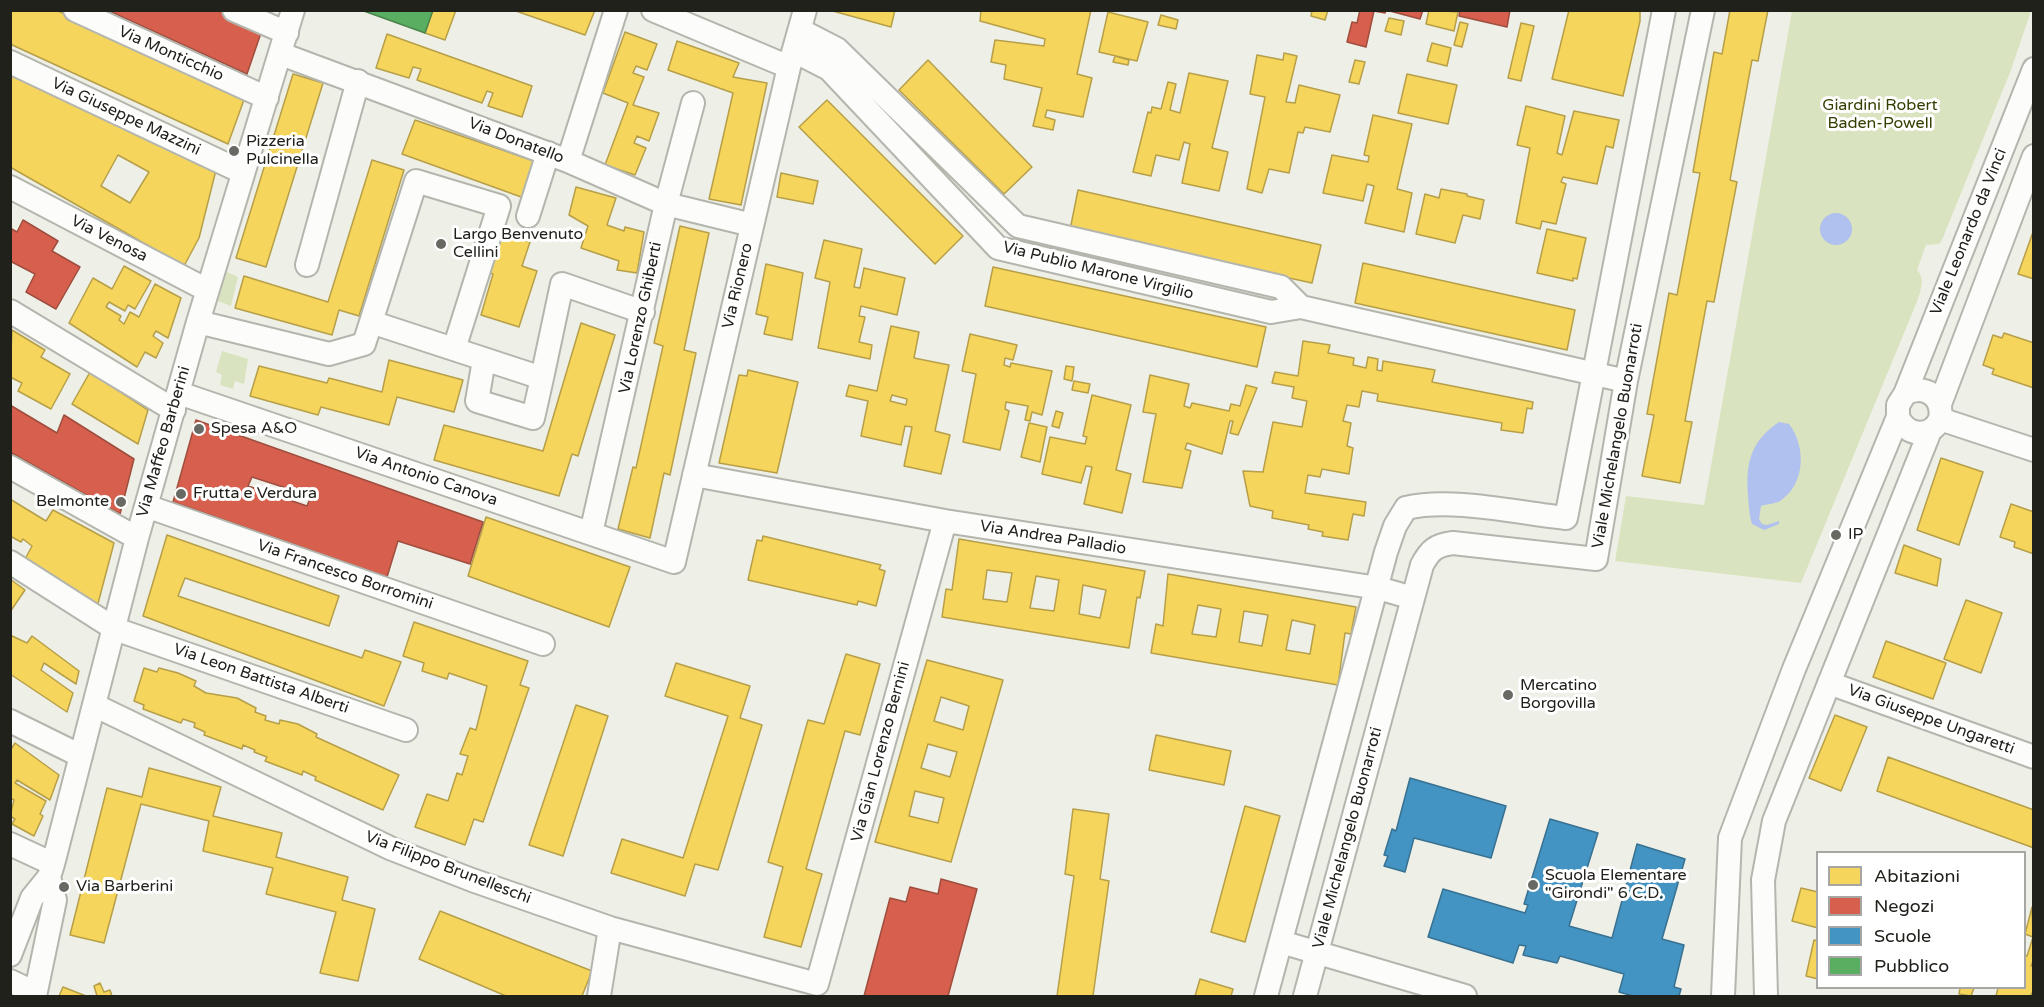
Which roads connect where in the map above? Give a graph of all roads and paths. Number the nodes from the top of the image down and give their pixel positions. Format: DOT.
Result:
graph roads {
  1 [pos="75,10"];
  2 [pos="234,10"];
  3 [pos="293,10"];
  4 [pos="616,10"];
  5 [pos="653,10"];
  6 [pos="1703,10"];
  7 [pos="1662,14"];
  8 [pos="676,15"];
  9 [pos="797,39"];
  10 [pos="284,44"];
  11 [pos="10,62"];
  12 [pos="2034,69"];
  13 [pos="358,81"];
  14 [pos="267,98"];
  15 [pos="693,103"];
  16 [pos="2034,156"];
  17 [pos="558,157"];
  18 [pos="242,172"];
  19 [pos="10,188"];
  20 [pos="666,204"];
  21 [pos="528,216"];
  22 [pos="752,225"];
  23 [pos="307,266"];
  24 [pos="207,290"];
  25 [pos="10,311"];
  26 [pos="643,312"];
  27 [pos="198,322"];
  28 [pos="371,322"];
  29 [pos="454,349"];
  30 [pos="484,360"];
  31 [pos="1592,374"];
  32 [pos="542,378"];
  33 [pos="1626,381"];
  34 [pos="1905,394"];
  35 [pos="176,401"];
  36 [pos="1898,417"];
  37 [pos="1937,418"];
  38 [pos="2034,450"];
  39 [pos="10,467"];
  40 [pos="694,475"];
  41 [pos="146,506"];
  42 [pos="945,521"];
  43 [pos="591,533"];
  44 [pos="137,538"];
  45 [pos="10,562"];
  46 [pos="674,562"];
  47 [pos="1378,588"];
  48 [pos="1413,598"];
  49 [pos="115,629"];
  50 [pos="543,644"];
  51 [pos="1794,669"];
  52 [pos="1829,683"];
  53 [pos="96,706"];
  54 [pos="10,721"];
  55 [pos="406,729"];
  56 [pos="81,756"];
  57 [pos="2034,757"];
  58 [pos="10,844"];
  59 [pos="51,870"];
  60 [pos="610,928"];
  61 [pos="1281,942"];
  62 [pos="1317,953"];
  63 [pos="10,955"];
  64 [pos="10,981"];
  65 [pos="817,984"];
  66 [pos="1437,992"];
  67 [pos="33,996"];
  68 [pos="598,996"];
  69 [pos="1266,996"];
  70 [pos="1305,996"];
  71 [pos="1466,996"];
  72 [pos="1723,996"];
  73 [pos="1769,996"];
  1 -- 14 [label="street, Via Monticchio"];
  2 -- 10 [label="street, Via Donatello"];
  3 -- 10 [label="street, Via Maffeo Barberini"];
  4 -- 17 [label="street"];
  5 -- 8 [label="street, Via Publio Marone Virgilio"];
  6 -- 33 [label="street, Viale Michelangelo Buonarroti"];
  7 -- 31 [label="street"];
  8 -- 9 [label="street, Via Publio Marone Virgilio"];
  9 -- 22 [label="street, Via Rionero"];
  9 -- 31 [label="street, Via Publio Marone Virgilio"];
  10 -- 13 [label="street, Via Donatello"];
  10 -- 14 [label="street, Via Maffeo Barberini"];
  11 -- 18 [label="street, Via Giuseppe Mazzini"];
  12 -- 34 [label="street, Viale Leonardo da Vinci"];
  13 -- 17 [label="street, Via Donatello"];
  13 -- 23 [label="street"];
  14 -- 18 [label="street, Via Maffeo Barberini"];
  15 -- 20 [label="street, Via Lorenzo Ghiberti"];
  16 -- 37 [label="street, Viale Leonardo da Vinci"];
  17 -- 20 [label="street, Via Donatello"];
  17 -- 21 [label="street"];
  18 -- 24 [label="street, Via Maffeo Barberini"];
  19 -- 24 [label="street, Via Venosa"];
  20 -- 22 [label="street, Via Donatello"];
  20 -- 26 [label="street, Via Lorenzo Ghiberti"];
  22 -- 40 [label="street, Via Rionero"];
  24 -- 27 [label="street, Via Maffeo Barberini"];
  25 -- 35 [label="street, Via Antonio Canova"];
  26 -- 32 [label="street"];
  26 -- 43 [label="street, Via Lorenzo Ghiberti"];
  27 -- 28 [label="street"];
  27 -- 35 [label="street, Via Maffeo Barberini"];
  28 -- 29 [label="street"];
  28 -- 29 [label="street"];
  29 -- 30 [label="street"];
  30 -- 32 [label="street"];
  30 -- 32 [label="street"];
  31 -- 33 [label="street, Via Publio Marone Virgilio"];
  31 -- 47 [label="street"];
  33 -- 48 [label="street, Viale Michelangelo Buonarroti"];
  34 -- 36 [label="street, Viale Leonardo da Vinci"];
  34 -- 37 [label="street"];
  35 -- 41 [label="street, Via Maffeo Barberini"];
  35 -- 43 [label="street, Via Antonio Canova"];
  36 -- 37 [label="street"];
  36 -- 51 [label="street, Viale Leonardo da Vinci"];
  37 -- 38 [label="street"];
  37 -- 52 [label="street, Viale Leonardo da Vinci"];
  39 -- 44 [label="street"];
  40 -- 42 [label="street, Via Andrea Palladio"];
  40 -- 46 [label="street, Via Rionero"];
  41 -- 44 [label="street, Via Maffeo Barberini"];
  41 -- 50 [label="street, Via Francesco Borromini"];
  42 -- 47 [label="street, Via Andrea Palladio"];
  42 -- 65 [label="street, Via Gian Lorenzo Bernini"];
  43 -- 46 [label="street, Via Antonio Canova"];
  44 -- 49 [label="street, Via Maffeo Barberini"];
  45 -- 49 [label="street, Via Leon Battista Alberti"];
  47 -- 48 [label="street, Via Andrea Palladio"];
  47 -- 61 [label="street"];
  48 -- 62 [label="street, Viale Michelangelo Buonarroti"];
  49 -- 53 [label="street, Via Maffeo Barberini"];
  49 -- 55 [label="street, Via Leon Battista Alberti"];
  51 -- 52 [label="street"];
  51 -- 72 [label="street, Viale Leonardo da Vinci"];
  52 -- 57 [label="street, Via Giuseppe Ungaretti"];
  52 -- 73 [label="street, Viale Leonardo da Vinci"];
  53 -- 56 [label="street, Via Maffeo Barberini"];
  53 -- 60 [label="street, Via Filippo Brunelleschi"];
  54 -- 56 [label="street"];
  56 -- 59 [label="street, Via Maffeo Barberini"];
  58 -- 59 [label="street"];
  59 -- 63 [label="street, Via Maffeo Barberini"];
  59 -- 67 [label="street, Via Maffeo Barberini"];
  60 -- 65 [label="street, Via Filippo Brunelleschi"];
  60 -- 68 [label="street"];
  61 -- 62 [label="street"];
  61 -- 69 [label="street"];
  62 -- 66 [label="street"];
  62 -- 70 [label="street, Viale Michelangelo Buonarroti"];
  64 -- 67 [label="street"];
  66 -- 71 [label="street"];
}
